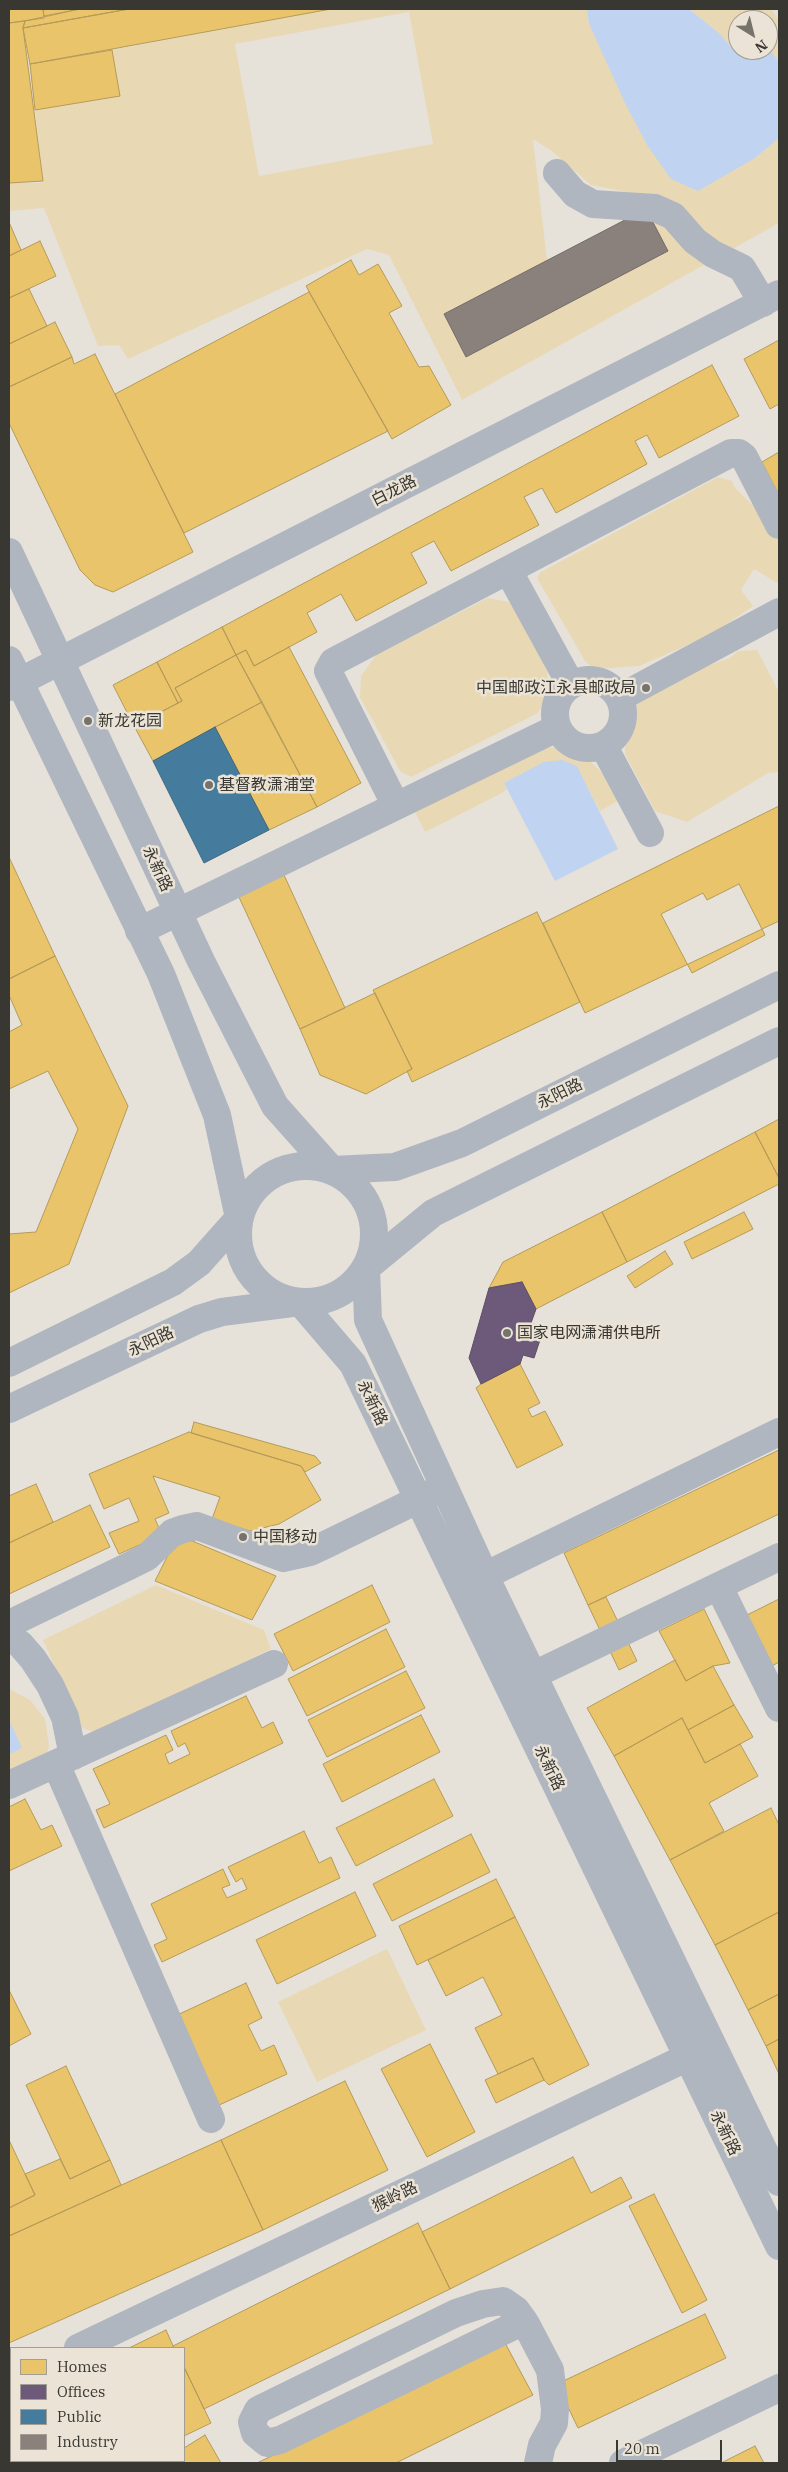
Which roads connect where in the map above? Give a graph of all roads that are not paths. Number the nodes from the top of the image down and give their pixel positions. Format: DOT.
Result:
graph roads {
  1 [pos="557,172"];
  2 [pos="771,299"];
  3 [pos="779,525"];
  4 [pos="9,552"];
  5 [pos="508,570"];
  6 [pos="779,612"];
  7 [pos="60,662"];
  8 [pos="12,676"];
  9 [pos="571,685"];
  10 [pos="619,698"];
  11 [pos="558,728"];
  12 [pos="603,745"];
  13 [pos="396,806"];
  14 [pos="650,833"];
  15 [pos="177,912"];
  16 [pos="139,930"];
  17 [pos="779,985"];
  18 [pos="779,1042"];
  19 [pos="332,1170"];
  20 [pos="240,1218"];
  21 [pos="366,1268"];
  22 [pos="300,1302"];
  23 [pos="9,1363"];
  24 [pos="9,1409"];
  25 [pos="779,1432"];
  26 [pos="444,1486"];
  27 [pos="419,1499"];
  28 [pos="779,1557"];
  29 [pos="473,1581"];
  30 [pos="719,1587"];
  31 [pos="9,1624"];
  32 [pos="9,1638"];
  33 [pos="274,1664"];
  34 [pos="521,1681"];
  35 [pos="779,1708"];
  36 [pos="65,1760"];
  37 [pos="9,1785"];
  38 [pos="714,2048"];
  39 [pos="688,2057"];
  40 [pos="211,2119"];
  41 [pos="779,2182"];
  42 [pos="775,2228"];
  43 [pos="524,2321"];
  44 [pos="80,2347"];
  45 [pos="779,2388"];
  46 [pos="538,2463"];
  47 [pos="623,2463"];
  1 -- 2 [label="street"];
  2 -- 7 [label="street, 白龙路"];
  3 -- 5 [label="street"];
  4 -- 7 [label="street, 永新路"];
  5 -- 9 [label="street"];
  5 -- 13 [label="street"];
  6 -- 10 [label="street"];
  7 -- 8 [label="street, 白龙路"];
  7 -- 15 [label="street, 永新路"];
  8 -- 16 [label="street"];
  9 -- 10 [label="street"];
  9 -- 11 [label="street"];
  10 -- 12 [label="street"];
  11 -- 12 [label="street"];
  11 -- 13 [label="street"];
  12 -- 14 [label="street"];
  13 -- 15 [label="street"];
  15 -- 16 [label="street"];
  15 -- 19 [label="street, 永新路"];
  16 -- 20 [label="street"];
  17 -- 19 [label="street, 永阳路"];
  18 -- 21 [label="street"];
  19 -- 20 [label="street"];
  19 -- 21 [label="street"];
  20 -- 22 [label="street"];
  20 -- 23 [label="street"];
  21 -- 22 [label="street"];
  21 -- 26 [label="street, 永新路"];
  22 -- 24 [label="street, 永阳路"];
  22 -- 27 [label="street, 永新路"];
  25 -- 29 [label="street"];
  26 -- 27 [label="street"];
  26 -- 29 [label="street, 永新路"];
  27 -- 29 [label="street, 永新路"];
  27 -- 31 [label="street"];
  28 -- 30 [label="street"];
  29 -- 34 [label="street, 永新路"];
  30 -- 34 [label="street"];
  30 -- 35 [label="street"];
  32 -- 36 [label="street"];
  33 -- 36 [label="street"];
  34 -- 38 [label="street, 永新路"];
  34 -- 39 [label="street, 永新路"];
  36 -- 37 [label="street"];
  36 -- 40 [label="street"];
  38 -- 39 [label="street, 猴岭路"];
  38 -- 41 [label="street, 永新路"];
  39 -- 42 [label="street, 永新路"];
  39 -- 44 [label="street, 猴岭路"];
  43 -- 43 [label="street"];
  43 -- 46 [label="street"];
  45 -- 47 [label="street"];
}
